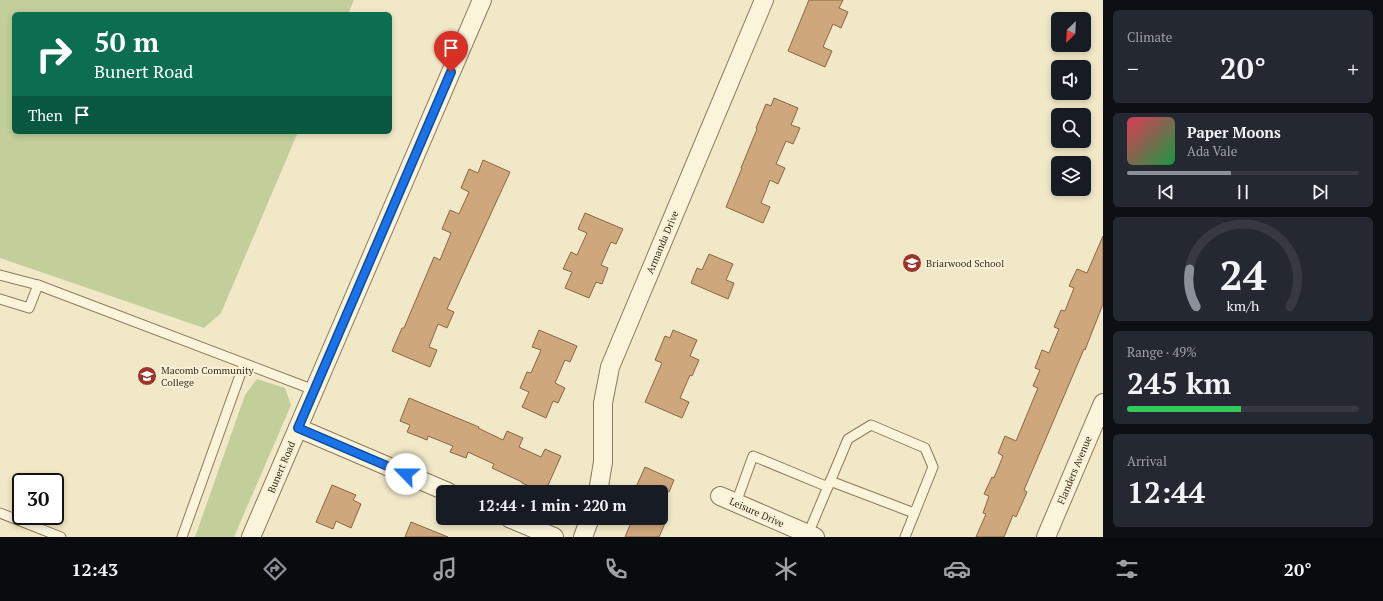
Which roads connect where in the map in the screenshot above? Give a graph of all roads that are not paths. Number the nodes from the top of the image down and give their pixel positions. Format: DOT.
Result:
graph roads {
  1 [pos="482,0"];
  2 [pos="764,0"];
  3 [pos="0,275"];
  4 [pos="38,285"];
  5 [pos="0,299"];
  6 [pos="244,364"];
  7 [pos="314,390"];
  8 [pos="1103,404"];
  9 [pos="298,428"];
  10 [pos="829,484"];
  11 [pos="599,485"];
  12 [pos="436,487"];
  13 [pos="728,499"];
  14 [pos="0,513"];
  15 [pos="914,513"];
  16 [pos="526,525"];
  17 [pos="587,525"];
  18 [pos="812,535"];
  19 [pos="61,537"];
  20 [pos="182,537"];
  21 [pos="251,537"];
  22 [pos="554,537"];
  23 [pos="582,537"];
  24 [pos="905,537"];
  25 [pos="1046,537"];
  1 -- 7 [label="street, Bunert Road"];
  2 -- 11 [label="street, Armanda Drive"];
  3 -- 4 [label="lane"];
  4 -- 5 [label="lane"];
  4 -- 6 [label="lane"];
  6 -- 7 [label="lane"];
  6 -- 20 [label="lane"];
  7 -- 9 [label="street, Bunert Road"];
  8 -- 25 [label="street, Flanders Avenue"];
  9 -- 12 [label="street"];
  9 -- 21 [label="street, Bunert Road"];
  10 -- 13 [label="lane"];
  10 -- 15 [label="lane"];
  10 -- 15 [label="lane"];
  10 -- 18 [label="lane"];
  13 -- 18 [label="street, Leisure Drive"];
  14 -- 19 [label="lane"];
  15 -- 24 [label="lane"];
  16 -- 22 [label="street"];
  17 -- 23 [label="street"];
}
